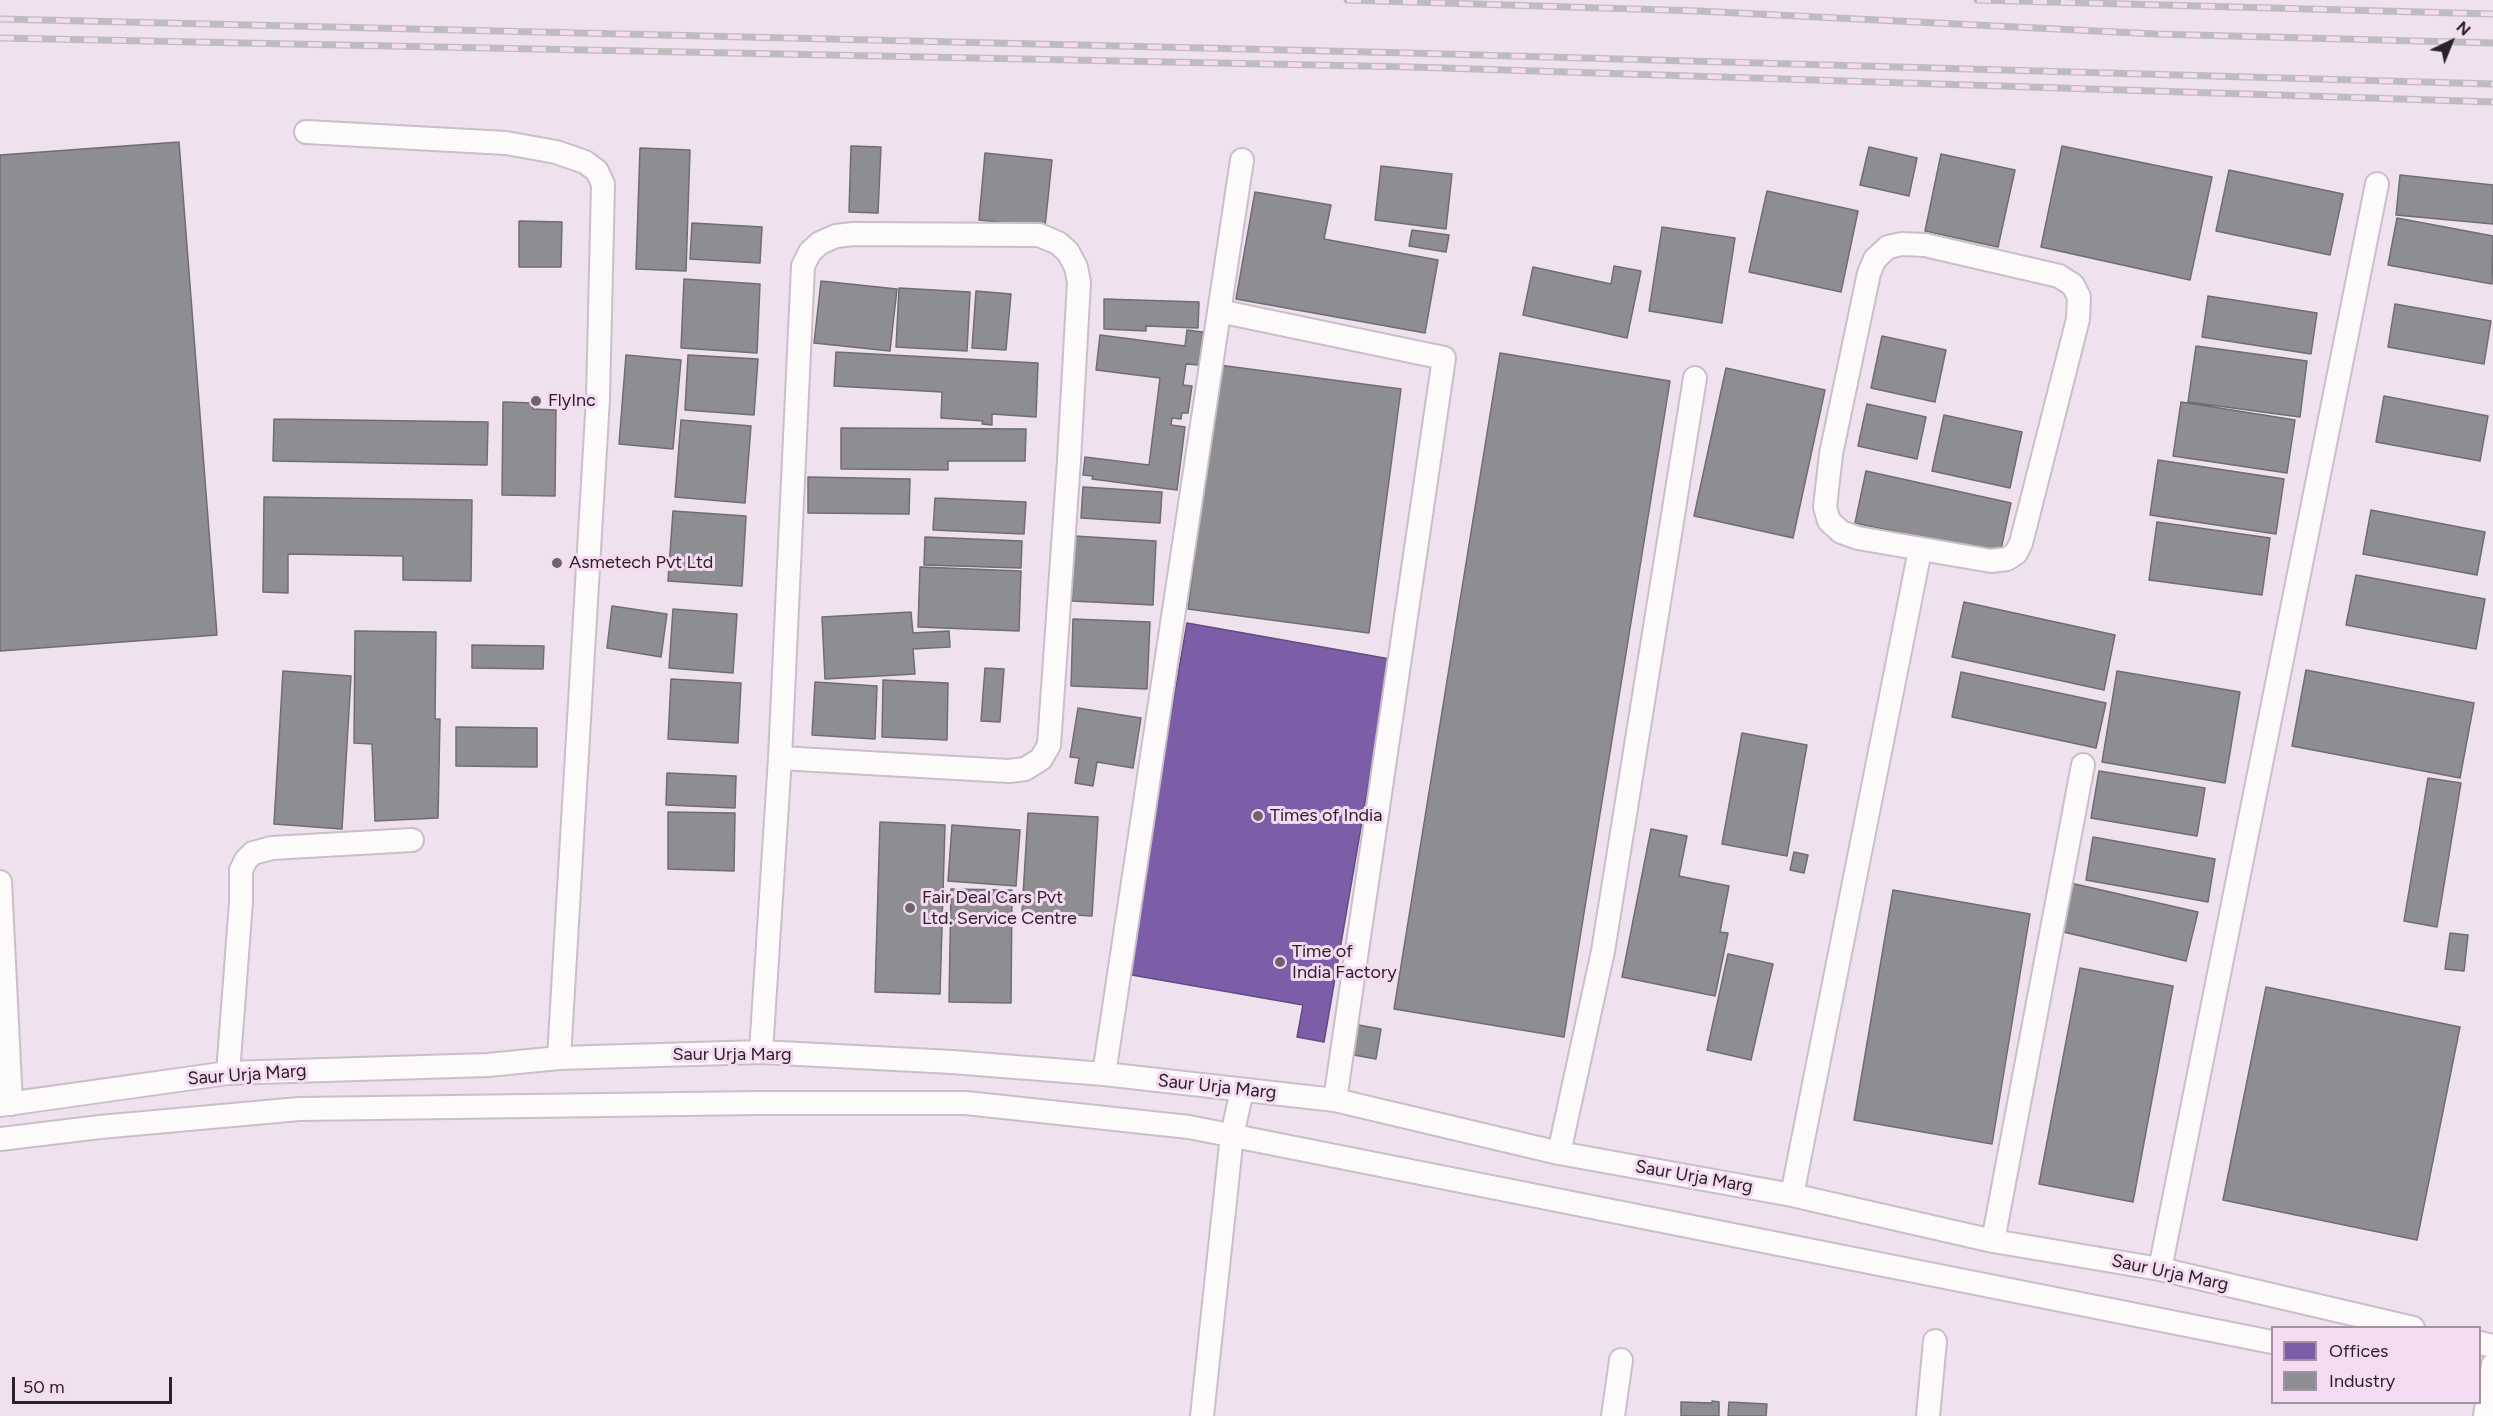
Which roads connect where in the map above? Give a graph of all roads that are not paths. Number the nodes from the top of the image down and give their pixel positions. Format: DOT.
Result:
graph roads {
  1 [pos="306,132"];
  2 [pos="1242,160"];
  3 [pos="2377,184"];
  4 [pos="1219,311"];
  5 [pos="1695,378"];
  6 [pos="1920,550"];
  7 [pos="780,758"];
  8 [pos="2083,765"];
  9 [pos="412,840"];
  10 [pos="0,882"];
  11 [pos="761,1052"];
  12 [pos="559,1058"];
  13 [pos="228,1073"];
  14 [pos="1104,1074"];
  15 [pos="1242,1091"];
  16 [pos="1335,1100"];
  17 [pos="5,1104"];
  18 [pos="1232,1135"];
  19 [pos="0,1139"];
  20 [pos="1559,1153"];
  21 [pos="1792,1195"];
  22 [pos="1993,1241"];
  23 [pos="2160,1269"];
  24 [pos="2404,1326"];
  25 [pos="1935,1341"];
  26 [pos="2271,1342"];
  27 [pos="1621,1360"];
  28 [pos="2489,1380"];
  29 [pos="1202,1416"];
  30 [pos="1613,1416"];
  31 [pos="1928,1416"];
  32 [pos="2485,1416"];
  1 -- 12 [label="street"];
  2 -- 4 [label="street"];
  3 -- 23 [label="street"];
  4 -- 14 [label="street"];
  4 -- 16 [label="street"];
  5 -- 20 [label="street"];
  6 -- 6 [label="street"];
  6 -- 21 [label="street"];
  7 -- 7 [label="street"];
  7 -- 11 [label="street"];
  8 -- 22 [label="street"];
  9 -- 13 [label="street"];
  10 -- 17 [label="street"];
  11 -- 12 [label="street, Saur Urja Marg"];
  11 -- 14 [label="street, Saur Urja Marg"];
  12 -- 13 [label="street, Saur Urja Marg"];
  13 -- 17 [label="street, Saur Urja Marg"];
  14 -- 15 [label="street, Saur Urja Marg"];
  15 -- 16 [label="street, Saur Urja Marg"];
  15 -- 18 [label="street"];
  16 -- 20 [label="street, Saur Urja Marg"];
  18 -- 19 [label="street"];
  18 -- 26 [label="street"];
  18 -- 29 [label="street"];
  20 -- 21 [label="street, Saur Urja Marg"];
  21 -- 22 [label="street, Saur Urja Marg"];
  22 -- 23 [label="street, Saur Urja Marg"];
  23 -- 24 [label="street, Saur Urja Marg"];
  25 -- 31 [label="street"];
  27 -- 30 [label="street"];
  28 -- 32 [label="street"];
}
